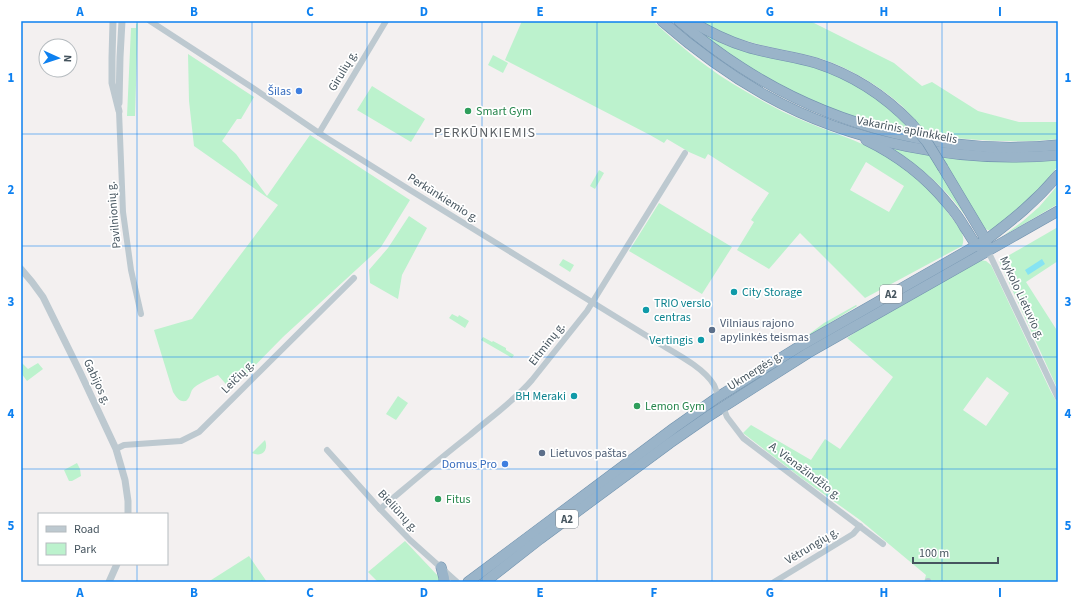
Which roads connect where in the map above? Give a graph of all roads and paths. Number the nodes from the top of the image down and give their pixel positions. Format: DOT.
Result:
graph roads {
  1 [pos="114,21"];
  2 [pos="122,21"];
  3 [pos="150,21"];
  4 [pos="386,21"];
  5 [pos="662,21"];
  6 [pos="679,21"];
  7 [pos="691,21"];
  8 [pos="119,111"];
  9 [pos="848,131"];
  10 [pos="320,133"];
  11 [pos="1058,145"];
  12 [pos="685,153"];
  13 [pos="1058,155"];
  14 [pos="1058,175"];
  15 [pos="1058,211"];
  16 [pos="986,240"];
  17 [pos="977,245"];
  18 [pos="988,251"];
  19 [pos="21,269"];
  20 [pos="354,278"];
  21 [pos="592,303"];
  22 [pos="141,314"];
  23 [pos="718,397"];
  24 [pos="1058,398"];
  25 [pos="723,407"];
  26 [pos="116,448"];
  27 [pos="327,450"];
  28 [pos="380,509"];
  29 [pos="128,513"];
  30 [pos="860,526"];
  31 [pos="883,544"];
  32 [pos="117,565"];
  33 [pos="441,567"];
  34 [pos="109,582"];
  35 [pos="444,582"];
  36 [pos="457,582"];
  37 [pos="468,582"];
  38 [pos="486,582"];
  39 [pos="774,582"];
  1 -- 8 [label="street, Pavilnionių g."];
  2 -- 8 [label="street, Pavilnionių g."];
  3 -- 10 [label="street, Perkūnkiemio g."];
  4 -- 10 [label="street, Girulių g."];
  5 -- 9 [label="highway, Vakarinis aplinkkelis"];
  6 -- 11 [label="highway, Vakarinis aplinkkelis"];
  7 -- 16 [label="highway, bridge"];
  8 -- 22 [label="street, Pavilnionių g."];
  9 -- 13 [label="highway, Vakarinis aplinkkelis"];
  9 -- 17 [label="highway"];
  10 -- 21 [label="street, Perkūnkiemio g."];
  12 -- 21 [label="street, Eitminų g."];
  14 -- 16 [label="highway, A2"];
  15 -- 18 [label="highway, Ukmergės g. / A2"];
  16 -- 17 [label="highway, Ukmergės g. / A2"];
  16 -- 18 [label="highway"];
  17 -- 18 [label="highway"];
  17 -- 23 [label="highway, Ukmergės g. / A2"];
  18 -- 24 [label="street, Mykolo Lietuvio g."];
  18 -- 25 [label="highway, Ukmergės g. / A2"];
  19 -- 26 [label="street, Gabijos g."];
  20 -- 26 [label="street, Leičių g."];
  21 -- 23 [label="street, Perkūnkiemio g."];
  21 -- 28 [label="street, Eitminų g."];
  23 -- 25 [label="highway"];
  23 -- 37 [label="highway, Ukmergės g. / A2"];
  25 -- 30 [label="street, A. Vienažindžio g."];
  25 -- 38 [label="highway, Ukmergės g. / A2"];
  26 -- 29 [label="street, Gabijos g."];
  27 -- 28 [label="street, Bieliūnų g."];
  28 -- 33 [label="street, Bieliūnų g."];
  30 -- 31 [label="street, A. Vienažindžio g."];
  30 -- 39 [label="street, Vėtrungių g."];
  32 -- 34 [label="street"];
  33 -- 35 [label="highway"];
  33 -- 36 [label="street, Bieliūnų g."];
}
